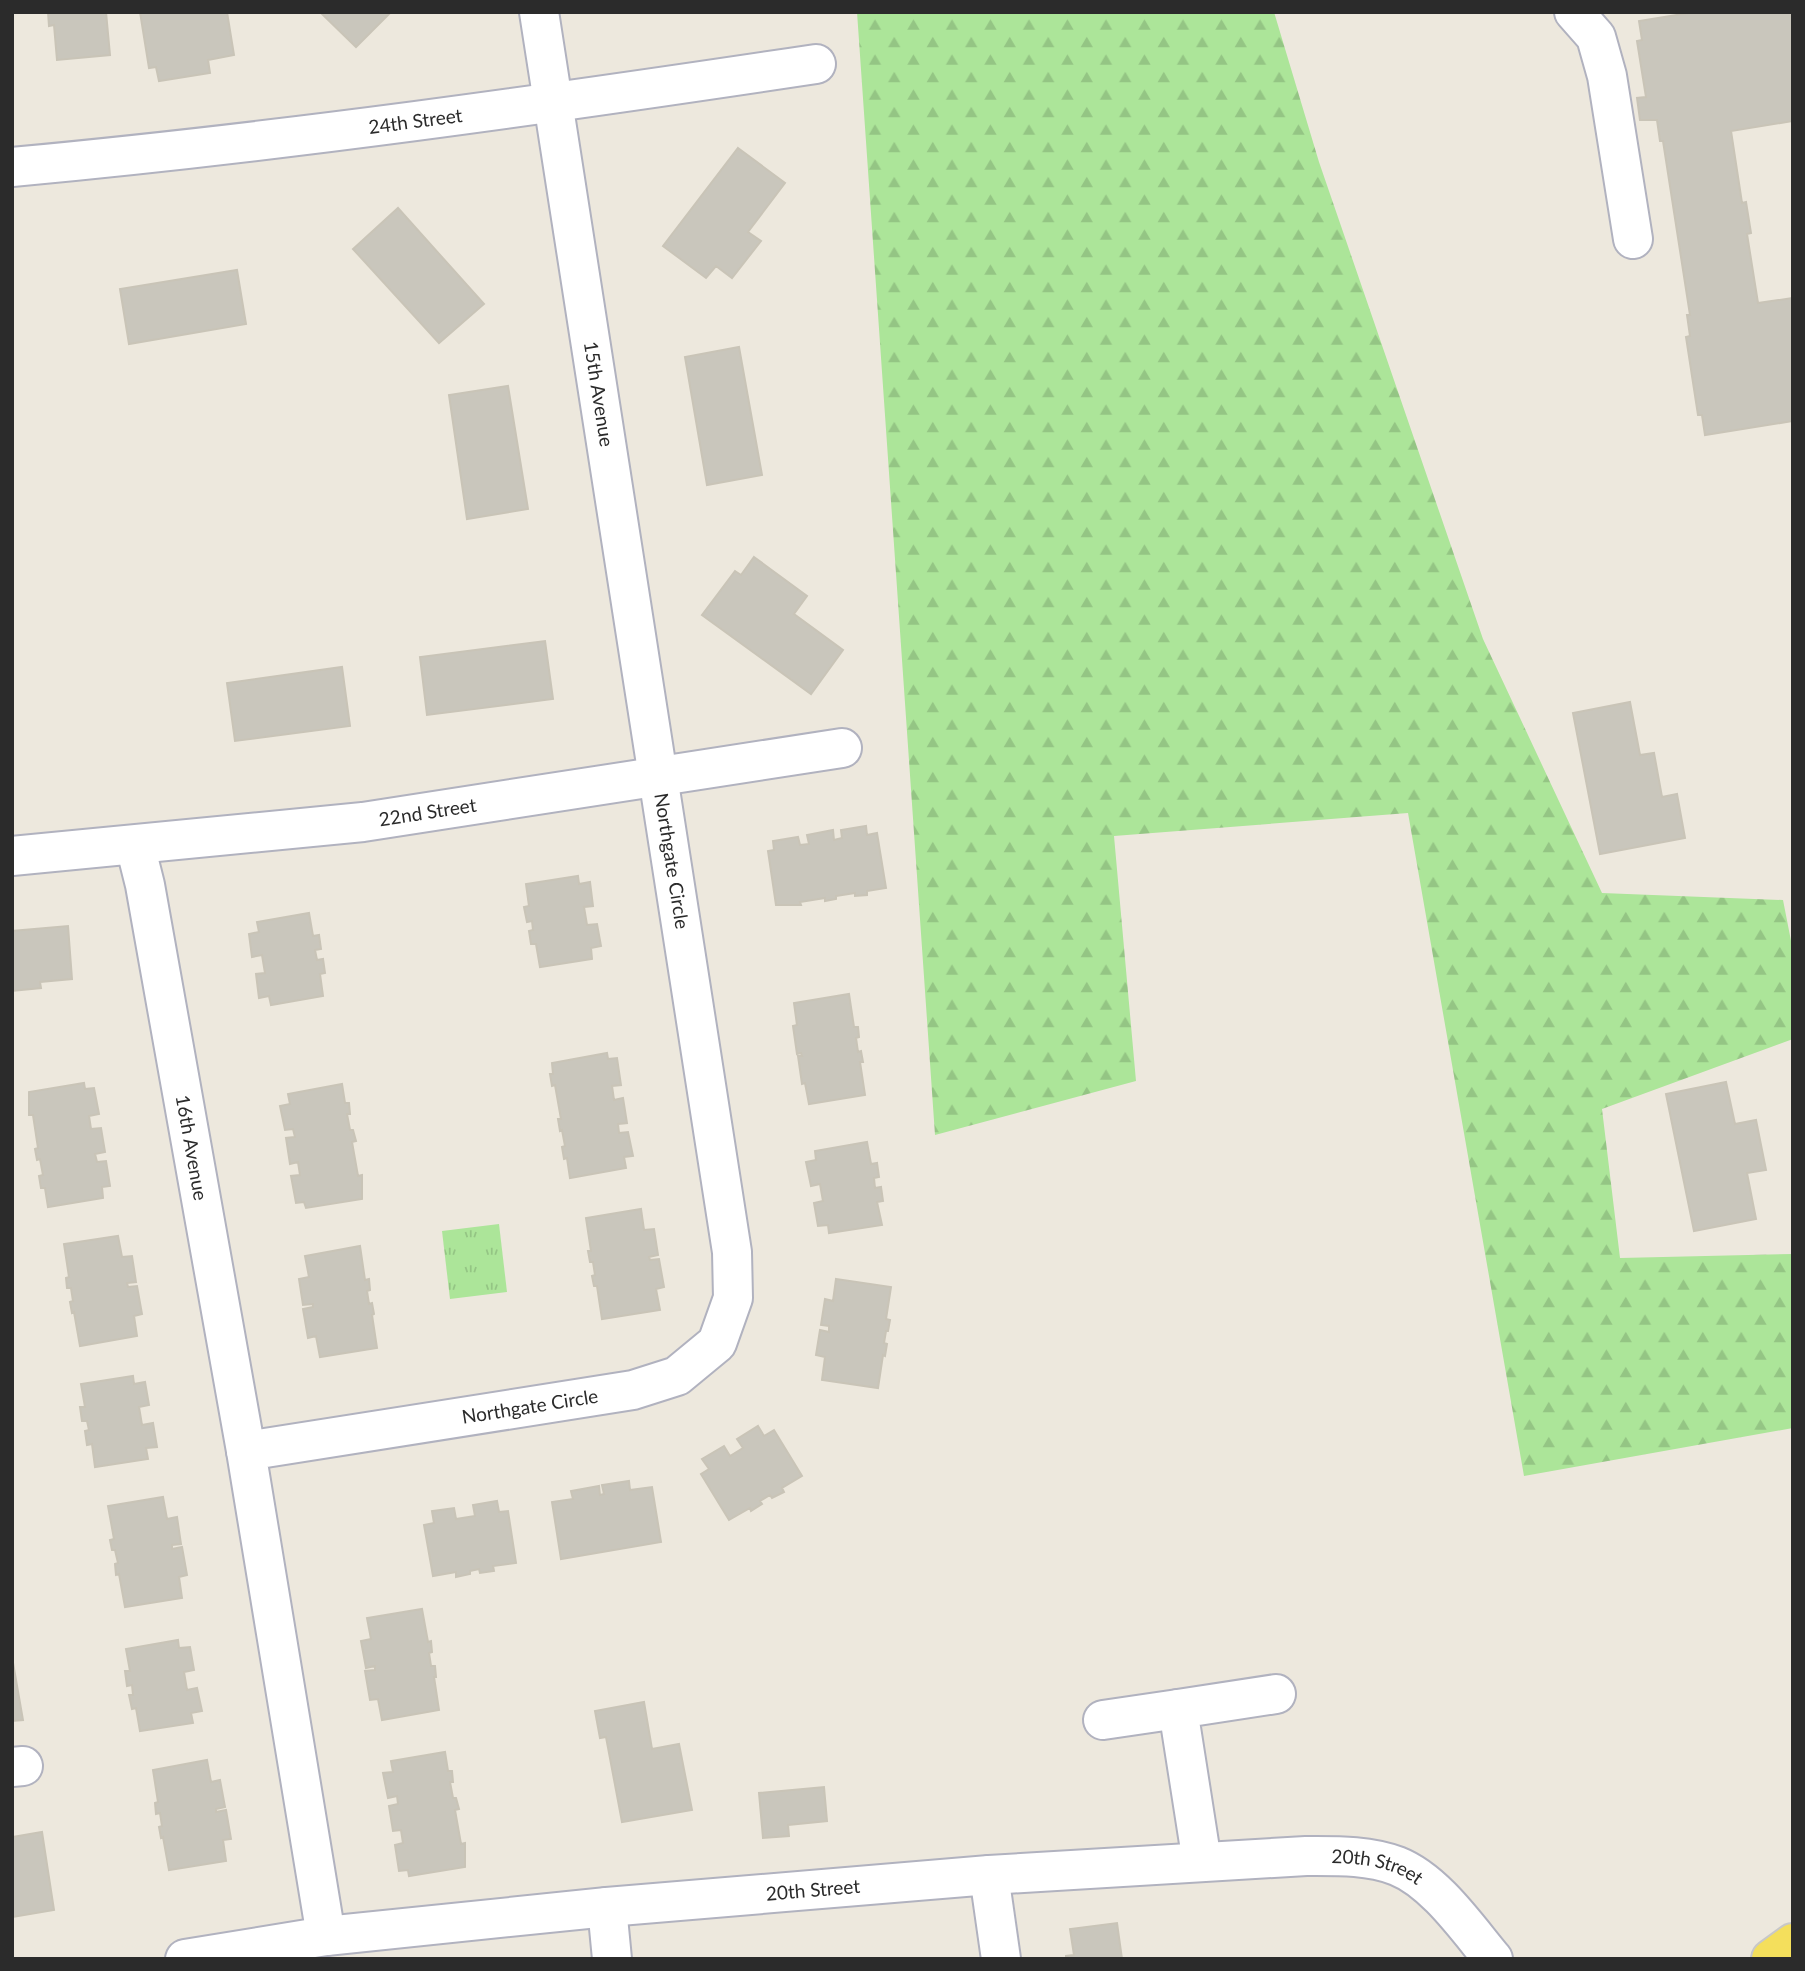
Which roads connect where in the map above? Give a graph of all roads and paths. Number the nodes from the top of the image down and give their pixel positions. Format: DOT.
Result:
graph roads {
  1 [pos="539,12"];
  2 [pos="1574,12"];
  3 [pos="816,64"];
  4 [pos="553,104"];
  5 [pos="12,167"];
  6 [pos="1633,239"];
  7 [pos="842,748"];
  8 [pos="659,776"];
  9 [pos="135,845"];
  10 [pos="12,856"];
  11 [pos="246,1451"];
  12 [pos="1276,1694"];
  13 [pos="1178,1709"];
  14 [pos="1103,1720"];
  15 [pos="1202,1862"];
  16 [pos="989,1875"];
  17 [pos="607,1907"];
  18 [pos="326,1936"];
  19 [pos="1793,1943"];
  20 [pos="185,1959"];
  21 [pos="612,1959"];
  22 [pos="1001,1959"];
  23 [pos="1493,1959"];
  24 [pos="1771,1959"];
  1 -- 4 [label="street, 15th Avenue"];
  2 -- 6 [label="street"];
  3 -- 4 [label="street, 24th Street"];
  4 -- 5 [label="street, 24th Street"];
  4 -- 8 [label="street, 15th Avenue"];
  7 -- 8 [label="street, 22nd Street"];
  8 -- 9 [label="street, 22nd Street"];
  8 -- 11 [label="street, Northgate Circle"];
  9 -- 10 [label="street, 22nd Street"];
  9 -- 11 [label="street, 16th Avenue"];
  11 -- 18 [label="street"];
  12 -- 13 [label="street"];
  13 -- 14 [label="street"];
  13 -- 15 [label="street"];
  15 -- 16 [label="street, 20th Street"];
  15 -- 23 [label="street, 20th Street"];
  16 -- 17 [label="street, 20th Street"];
  16 -- 22 [label="street"];
  17 -- 18 [label="street, 20th Street"];
  17 -- 21 [label="street"];
  18 -- 20 [label="street, 20th Street"];
  19 -- 24 [label="main road"];
}
